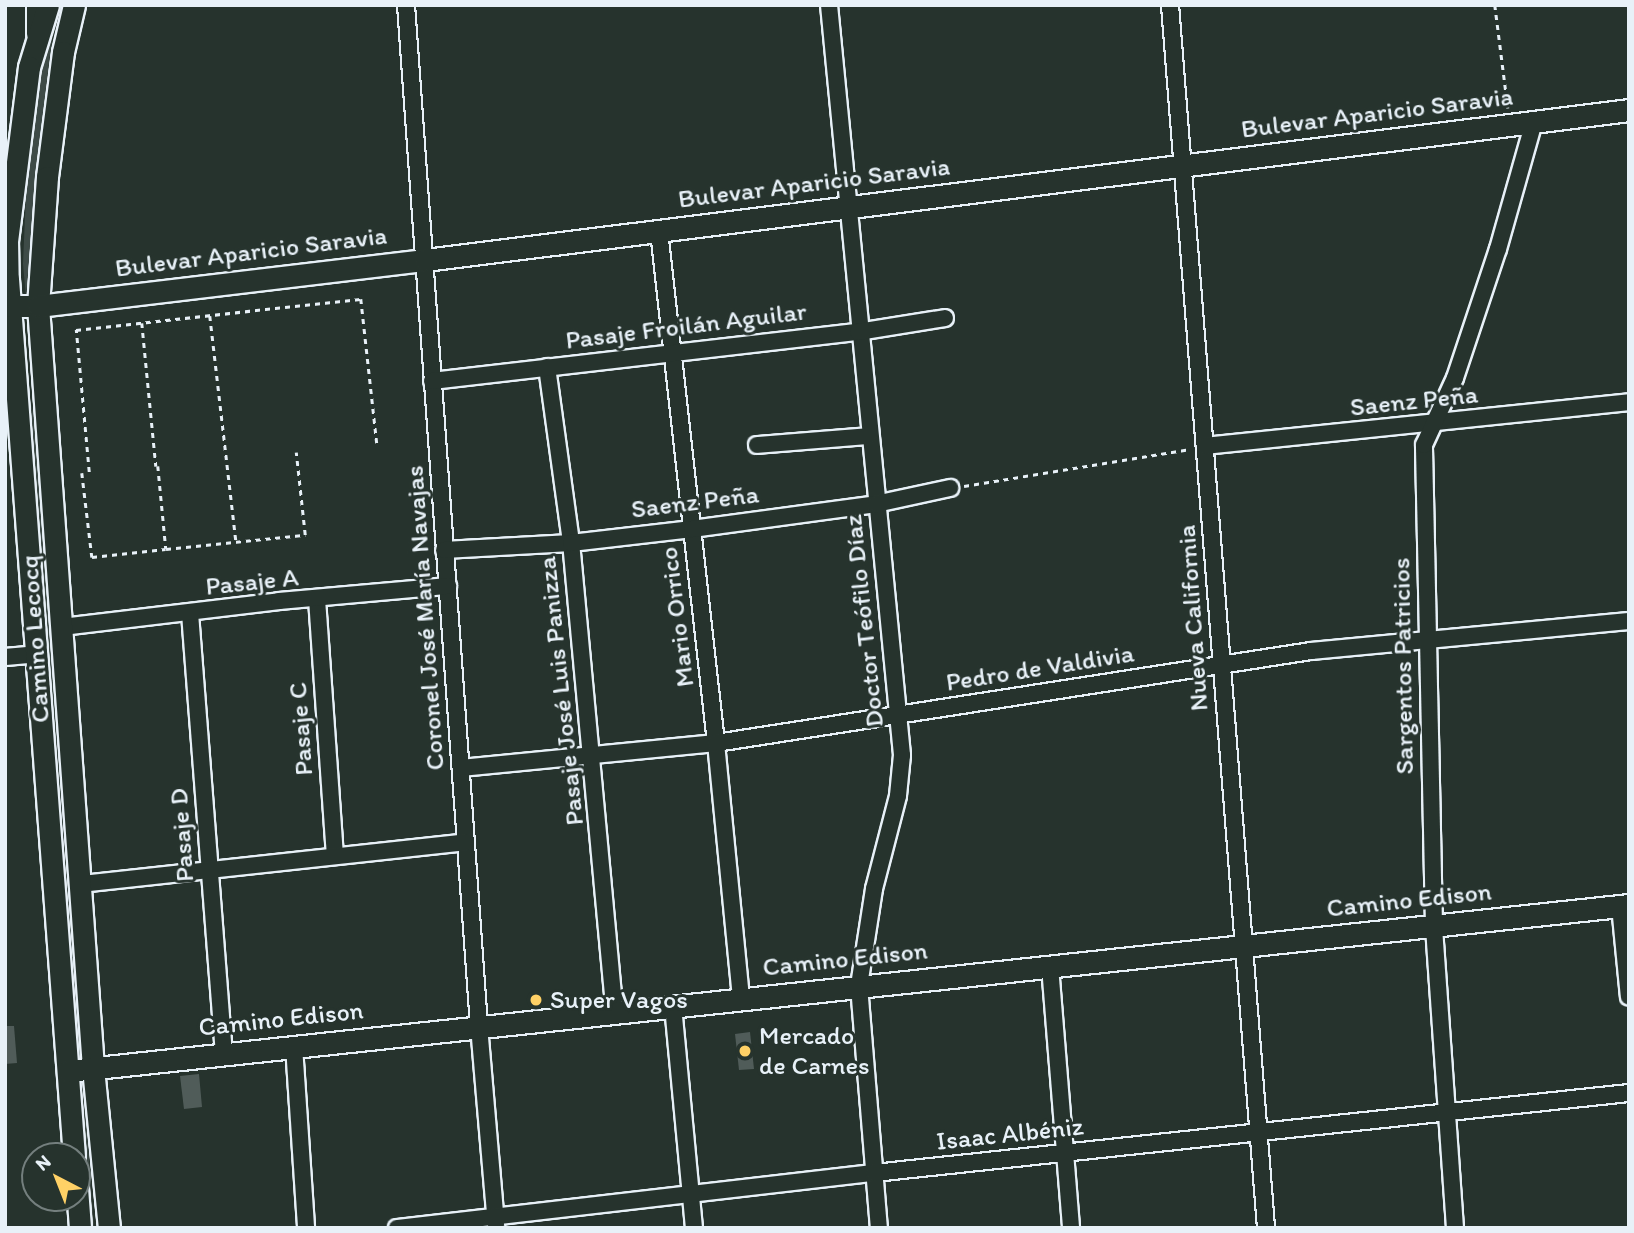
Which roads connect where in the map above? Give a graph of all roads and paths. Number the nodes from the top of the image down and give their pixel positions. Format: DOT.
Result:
graph roads {
  1 [pos="35,5"];
  2 [pos="48,5"];
  3 [pos="74,5"];
  4 [pos="406,5"];
  5 [pos="829,5"];
  6 [pos="1170,5"];
  7 [pos="1495,5"];
  8 [pos="36,38"];
  9 [pos="1629,110"];
  10 [pos="1534,122"];
  11 [pos="1510,125"];
  12 [pos="1182,164"];
  13 [pos="846,207"];
  14 [pos="659,231"];
  15 [pos="425,260"];
  16 [pos="7,306"];
  17 [pos="38,306"];
  18 [pos="210,315"];
  19 [pos="945,318"];
  20 [pos="142,322"];
  21 [pos="858,332"];
  22 [pos="670,352"];
  23 [pos="547,367"];
  24 [pos="432,381"];
  25 [pos="1629,402"];
  26 [pos="1431,424"];
  27 [pos="869,436"];
  28 [pos="377,443"];
  29 [pos="758,445"];
  30 [pos="1205,446"];
  31 [pos="296,452"];
  32 [pos="89,472"];
  33 [pos="82,473"];
  34 [pos="950,488"];
  35 [pos="876,504"];
  36 [pos="691,529"];
  37 [pos="236,542"];
  38 [pos="571,543"];
  39 [pos="166,549"];
  40 [pos="444,550"];
  41 [pos="448,586"];
  42 [pos="317,599"];
  43 [pos="190,613"];
  44 [pos="1629,621"];
  45 [pos="62,627"];
  46 [pos="1427,641"];
  47 [pos="37,654"];
  48 [pos="5,657"];
  49 [pos="1221,663"];
  50 [pos="900,716"];
  51 [pos="716,743"];
  52 [pos="592,755"];
  53 [pos="461,768"];
  54 [pos="466,842"];
  55 [pos="335,855"];
  56 [pos="210,868"];
  57 [pos="81,884"];
  58 [pos="1625,905"];
  59 [pos="1434,925"];
  60 [pos="1243,946"];
  61 [pos="1050,966"];
  62 [pos="859,986"];
  63 [pos="1629,997"];
  64 [pos="741,998"];
  65 [pos="673,1006"];
  66 [pos="615,1012"];
  67 [pos="479,1027"];
  68 [pos="294,1046"];
  69 [pos="224,1054"];
  70 [pos="93,1068"];
  71 [pos="68,1071"];
  72 [pos="1629,1093"];
  73 [pos="1445,1113"];
  74 [pos="1258,1132"];
  75 [pos="74,1142"];
  76 [pos="1065,1153"];
  77 [pos="874,1173"];
  78 [pos="691,1196"];
  79 [pos="496,1223"];
  80 [pos="109,1228"];
  81 [pos="306,1228"];
  82 [pos="397,1228"];
  83 [pos="694,1228"];
  84 [pos="879,1228"];
  85 [pos="1071,1228"];
  86 [pos="1266,1228"];
  87 [pos="1455,1228"];
  1 -- 8 [label="street"];
  2 -- 8 [label="street, Camino Lecocq"];
  3 -- 17 [label="street, Camino Lecocq"];
  4 -- 15 [label="street, Coronel José María Navajas"];
  5 -- 13 [label="street, Doctor Teófilo Díaz"];
  6 -- 12 [label="street, Nueva California"];
  7 -- 11 [label="path"];
  8 -- 16 [label="street, Camino Lecocq"];
  9 -- 10 [label="street, Bulevar Aparicio Saravia"];
  10 -- 11 [label="street, Bulevar Aparicio Saravia"];
  10 -- 26 [label="street, Sargentos Patricios"];
  11 -- 12 [label="street, Bulevar Aparicio Saravia"];
  12 -- 13 [label="street, Bulevar Aparicio Saravia"];
  12 -- 30 [label="street, Nueva California"];
  13 -- 14 [label="street, Bulevar Aparicio Saravia"];
  13 -- 21 [label="street, Doctor Teófilo Díaz"];
  14 -- 15 [label="street, Bulevar Aparicio Saravia"];
  14 -- 22 [label="street, Mario Orrico"];
  15 -- 17 [label="street, Bulevar Aparicio Saravia"];
  15 -- 24 [label="street, Coronel José María Navajas"];
  16 -- 17 [label="street, Bulevar Aparicio Saravia"];
  16 -- 47 [label="street, Camino Lecocq"];
  17 -- 45 [label="street, Camino Lecocq"];
  18 -- 20 [label="path"];
  18 -- 28 [label="path"];
  18 -- 37 [label="path"];
  19 -- 21 [label="street, Pasaje Froilán Aguilar"];
  20 -- 32 [label="path"];
  20 -- 39 [label="path"];
  21 -- 22 [label="street, Pasaje Froilán Aguilar"];
  21 -- 27 [label="street, Doctor Teófilo Díaz"];
  22 -- 23 [label="street, Pasaje Froilán Aguilar"];
  22 -- 36 [label="street, Mario Orrico"];
  23 -- 24 [label="street, Pasaje Froilán Aguilar"];
  23 -- 38 [label="street, Pasaje José Luis Panizza"];
  24 -- 40 [label="street, Coronel José María Navajas"];
  25 -- 26 [label="street, Saenz Peña"];
  26 -- 30 [label="street, Saenz Peña"];
  26 -- 46 [label="street, Sargentos Patricios"];
  27 -- 29 [label="street"];
  27 -- 35 [label="street, Doctor Teófilo Díaz"];
  30 -- 34 [label="path"];
  30 -- 49 [label="street, Nueva California"];
  31 -- 37 [label="path"];
  33 -- 39 [label="path"];
  34 -- 35 [label="street, Saenz Peña"];
  35 -- 36 [label="street, Saenz Peña"];
  35 -- 50 [label="street, Doctor Teófilo Díaz"];
  36 -- 38 [label="street, Saenz Peña"];
  36 -- 51 [label="street, Mario Orrico"];
  37 -- 39 [label="path"];
  38 -- 40 [label="street, Saenz Peña"];
  38 -- 52 [label="street, Pasaje José Luis Panizza"];
  40 -- 41 [label="street, Coronel José María Navajas"];
  41 -- 42 [label="street, Pasaje A"];
  41 -- 53 [label="street, Coronel José María Navajas"];
  42 -- 43 [label="street, Pasaje A"];
  42 -- 55 [label="street, Pasaje C"];
  43 -- 45 [label="street, Pasaje A"];
  43 -- 56 [label="street, Pasaje D"];
  44 -- 46 [label="street, Pedro de Valdivia"];
  45 -- 57 [label="street, Camino Lecocq"];
  46 -- 49 [label="street, Pedro de Valdivia"];
  46 -- 59 [label="street, Sargentos Patricios"];
  47 -- 48 [label="street"];
  47 -- 71 [label="street, Camino Lecocq"];
  49 -- 50 [label="street, Pedro de Valdivia"];
  49 -- 60 [label="street, Nueva California"];
  50 -- 51 [label="street, Pedro de Valdivia"];
  50 -- 62 [label="street, Doctor Teófilo Díaz"];
  51 -- 52 [label="street, Pedro de Valdivia"];
  51 -- 64 [label="street, Mario Orrico"];
  52 -- 53 [label="street, Pedro de Valdivia"];
  52 -- 66 [label="street, Pasaje José Luis Panizza"];
  53 -- 54 [label="street, Coronel José María Navajas"];
  54 -- 55 [label="street"];
  54 -- 67 [label="street, Coronel José María Navajas"];
  55 -- 56 [label="street"];
  56 -- 57 [label="street"];
  56 -- 69 [label="street, Pasaje D"];
  57 -- 70 [label="street, Camino Lecocq"];
  58 -- 59 [label="street, Camino Edison"];
  58 -- 63 [label="street"];
  59 -- 60 [label="street, Camino Edison"];
  59 -- 73 [label="street, Sargentos Patricios"];
  60 -- 61 [label="street, Camino Edison"];
  60 -- 74 [label="street, Nueva California"];
  61 -- 62 [label="street, Camino Edison"];
  61 -- 76 [label="street"];
  62 -- 64 [label="street, Camino Edison"];
  62 -- 77 [label="street, Doctor Teófilo Díaz"];
  64 -- 65 [label="street, Camino Edison"];
  65 -- 66 [label="street, Camino Edison"];
  65 -- 78 [label="street"];
  66 -- 67 [label="street, Camino Edison"];
  67 -- 68 [label="street, Camino Edison"];
  67 -- 79 [label="street, Coronel José María Navajas"];
  68 -- 69 [label="street, Camino Edison"];
  68 -- 81 [label="street"];
  69 -- 70 [label="street, Camino Edison"];
  70 -- 71 [label="street, Camino Edison"];
  70 -- 80 [label="street, Camino Lecocq"];
  71 -- 75 [label="street, Camino Lecocq"];
  72 -- 73 [label="street, Isaac Albéniz"];
  73 -- 74 [label="street, Isaac Albéniz"];
  73 -- 87 [label="street, Sargentos Patricios"];
  74 -- 76 [label="street, Isaac Albéniz"];
  74 -- 86 [label="street, Nueva California"];
  76 -- 77 [label="street, Isaac Albéniz"];
  76 -- 85 [label="street"];
  77 -- 78 [label="street, Isaac Albéniz"];
  77 -- 84 [label="street, Doctor Teófilo Díaz"];
  78 -- 79 [label="street, Isaac Albéniz"];
  78 -- 83 [label="street"];
  79 -- 82 [label="street, Isaac Albéniz"];
}
